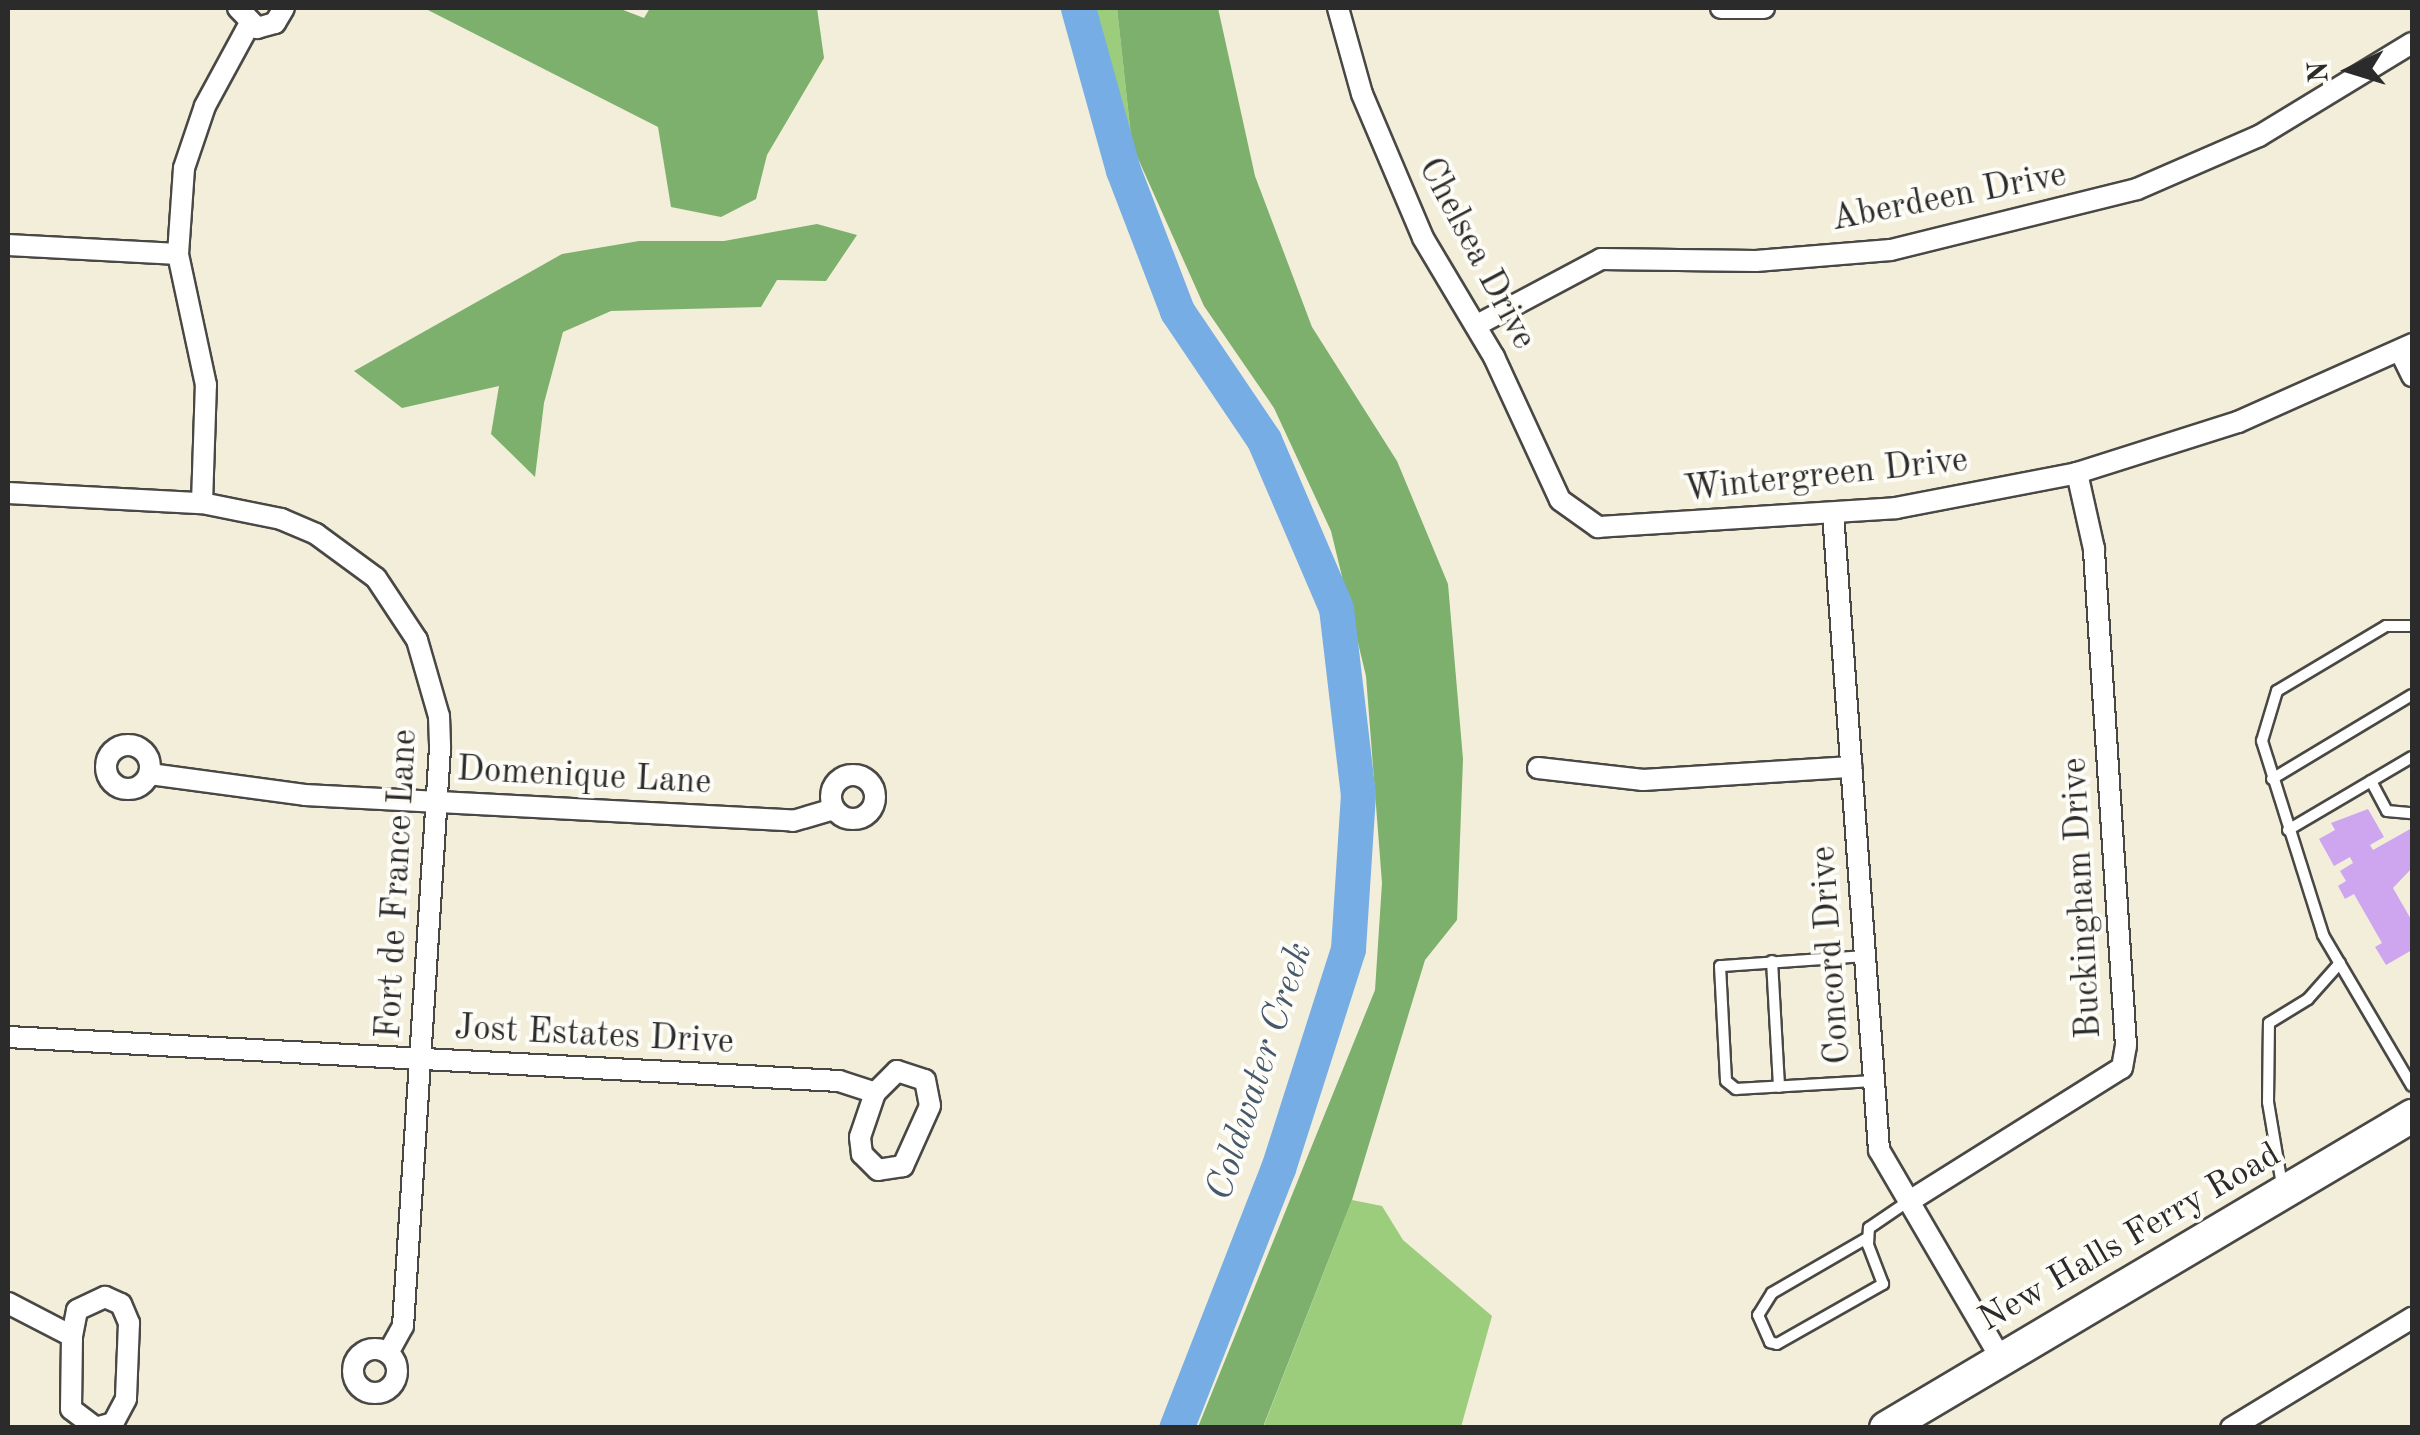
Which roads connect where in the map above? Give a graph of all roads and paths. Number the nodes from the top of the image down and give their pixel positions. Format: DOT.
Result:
graph roads {
  1 [pos="284,8"];
  2 [pos="1338,8"];
  3 [pos="1721,8"];
  4 [pos="1764,8"];
  5 [pos="243,16"];
  6 [pos="2412,44"];
  7 [pos="8,245"];
  8 [pos="178,254"];
  9 [pos="1477,325"];
  10 [pos="2406,348"];
  11 [pos="2412,376"];
  12 [pos="2077,474"];
  13 [pos="8,493"];
  14 [pos="202,503"];
  15 [pos="1833,513"];
  16 [pos="1580,520"];
  17 [pos="2412,626"];
  18 [pos="2412,695"];
  19 [pos="2412,757"];
  20 [pos="1852,767"];
  21 [pos="1538,768"];
  22 [pos="150,774"];
  23 [pos="2272,779"];
  24 [pos="2371,781"];
  25 [pos="436,802"];
  26 [pos="834,809"];
  27 [pos="2412,813"];
  28 [pos="2288,830"];
  29 [pos="1864,956"];
  30 [pos="1772,961"];
  31 [pos="2340,963"];
  32 [pos="8,1037"];
  33 [pos="422,1059"];
  34 [pos="1873,1081"];
  35 [pos="2412,1086"];
  36 [pos="1779,1087"];
  37 [pos="876,1094"];
  38 [pos="2412,1116"];
  39 [pos="2285,1196"];
  40 [pos="1908,1202"];
  41 [pos="1867,1238"];
  42 [pos="8,1303"];
  43 [pos="2412,1318"];
  44 [pos="72,1336"];
  45 [pos="388,1353"];
  46 [pos="2001,1359"];
  47 [pos="1891,1426"];
  48 [pos="96,1428"];
  49 [pos="2232,1428"];
  1 -- 5 [label="street"];
  2 -- 9 [label="street, Chelsea Drive"];
  3 -- 4 [label="street"];
  5 -- 8 [label="street"];
  6 -- 9 [label="street, Aberdeen Drive"];
  7 -- 8 [label="street"];
  8 -- 14 [label="street"];
  9 -- 16 [label="street, Chelsea Drive"];
  10 -- 11 [label="street"];
  10 -- 12 [label="street, Wintergreen Drive"];
  12 -- 15 [label="street, Wintergreen Drive"];
  12 -- 40 [label="street, Buckingham Drive"];
  13 -- 14 [label="street, Fort de France Lane"];
  14 -- 25 [label="street, Fort de France Lane"];
  15 -- 16 [label="street, Wintergreen Drive"];
  15 -- 20 [label="street, Concord Drive"];
  17 -- 23 [label="lane"];
  18 -- 23 [label="lane"];
  19 -- 24 [label="lane"];
  20 -- 21 [label="street"];
  20 -- 29 [label="street, Concord Drive"];
  22 -- 25 [label="street, Domenique Lane"];
  23 -- 28 [label="lane"];
  24 -- 27 [label="lane"];
  24 -- 28 [label="lane"];
  25 -- 26 [label="street, Domenique Lane"];
  25 -- 33 [label="street, Fort de France Lane"];
  28 -- 31 [label="lane"];
  29 -- 30 [label="lane"];
  29 -- 34 [label="street, Concord Drive"];
  30 -- 36 [label="lane"];
  30 -- 36 [label="lane"];
  31 -- 35 [label="lane"];
  31 -- 39 [label="lane"];
  32 -- 33 [label="street, Jost Estates Drive"];
  33 -- 37 [label="street, Jost Estates Drive"];
  33 -- 45 [label="street, Fort de France Lane"];
  34 -- 36 [label="lane"];
  34 -- 40 [label="street, Concord Drive"];
  37 -- 37 [label="street"];
  38 -- 39 [label="main road, New Halls Ferry Road"];
  39 -- 46 [label="main road, New Halls Ferry Road"];
  40 -- 41 [label="lane"];
  40 -- 46 [label="street, Concord Drive"];
  41 -- 41 [label="lane"];
  42 -- 44 [label="street"];
  43 -- 49 [label="street"];
  44 -- 48 [label="street"];
  44 -- 48 [label="street"];
  46 -- 47 [label="main road, New Halls Ferry Road"];
}
